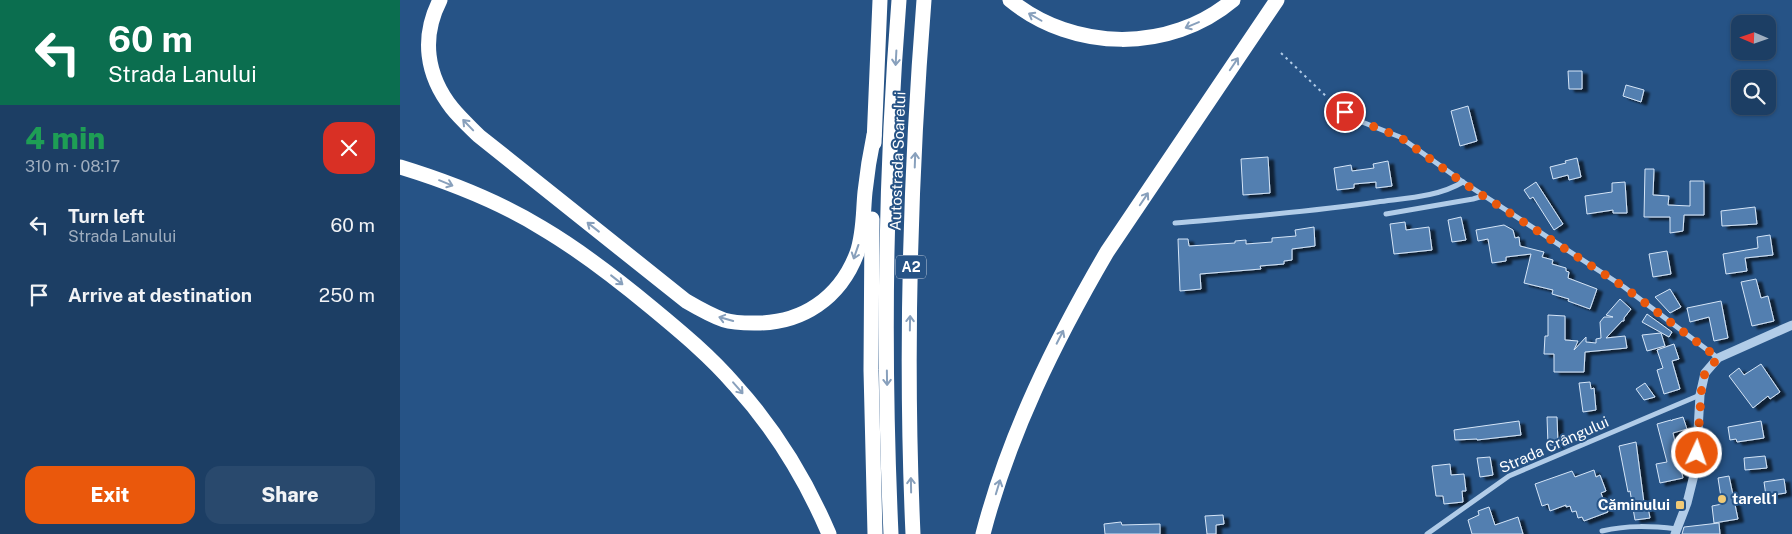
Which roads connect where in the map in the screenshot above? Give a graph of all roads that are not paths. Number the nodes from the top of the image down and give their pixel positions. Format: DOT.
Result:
graph roads {
  1 [pos="440,0"];
  2 [pos="880,0"];
  3 [pos="899,0"];
  4 [pos="924,0"];
  5 [pos="1010,0"];
  6 [pos="1233,0"];
  7 [pos="1276,0"];
  8 [pos="1334,103"];
  9 [pos="874,135"];
  10 [pos="400,167"];
  11 [pos="1462,182"];
  12 [pos="1483,196"];
  13 [pos="1386,214"];
  14 [pos="1175,223"];
  15 [pos="1792,325"];
  16 [pos="1718,358"];
  17 [pos="1700,395"];
  18 [pos="1602,531"];
  19 [pos="1676,532"];
  20 [pos="829,534"];
  21 [pos="875,534"];
  22 [pos="891,534"];
  23 [pos="912,534"];
  24 [pos="983,534"];
  25 [pos="1427,534"];
  9 -- 1 [label="highway, one-way"];
  2 -- 9 [label="highway"];
  3 -- 22 [label="highway, Autostrada Soarelui / A2, one-way"];
  23 -- 4 [label="highway, Autostrada Soarelui / A2, one-way"];
  6 -- 5 [label="highway, one-way"];
  24 -- 7 [label="highway, one-way"];
  8 -- 11 [label="street"];
  9 -- 21 [label="highway"];
  10 -- 20 [label="highway, one-way"];
  11 -- 12 [label="street"];
  11 -- 14 [label="street"];
  12 -- 13 [label="street"];
  12 -- 16 [label="street"];
  15 -- 16 [label="street"];
  16 -- 17 [label="street"];
  17 -- 19 [label="street"];
  17 -- 25 [label="street, Strada Crângului"];
  18 -- 19 [label="street"];
}
